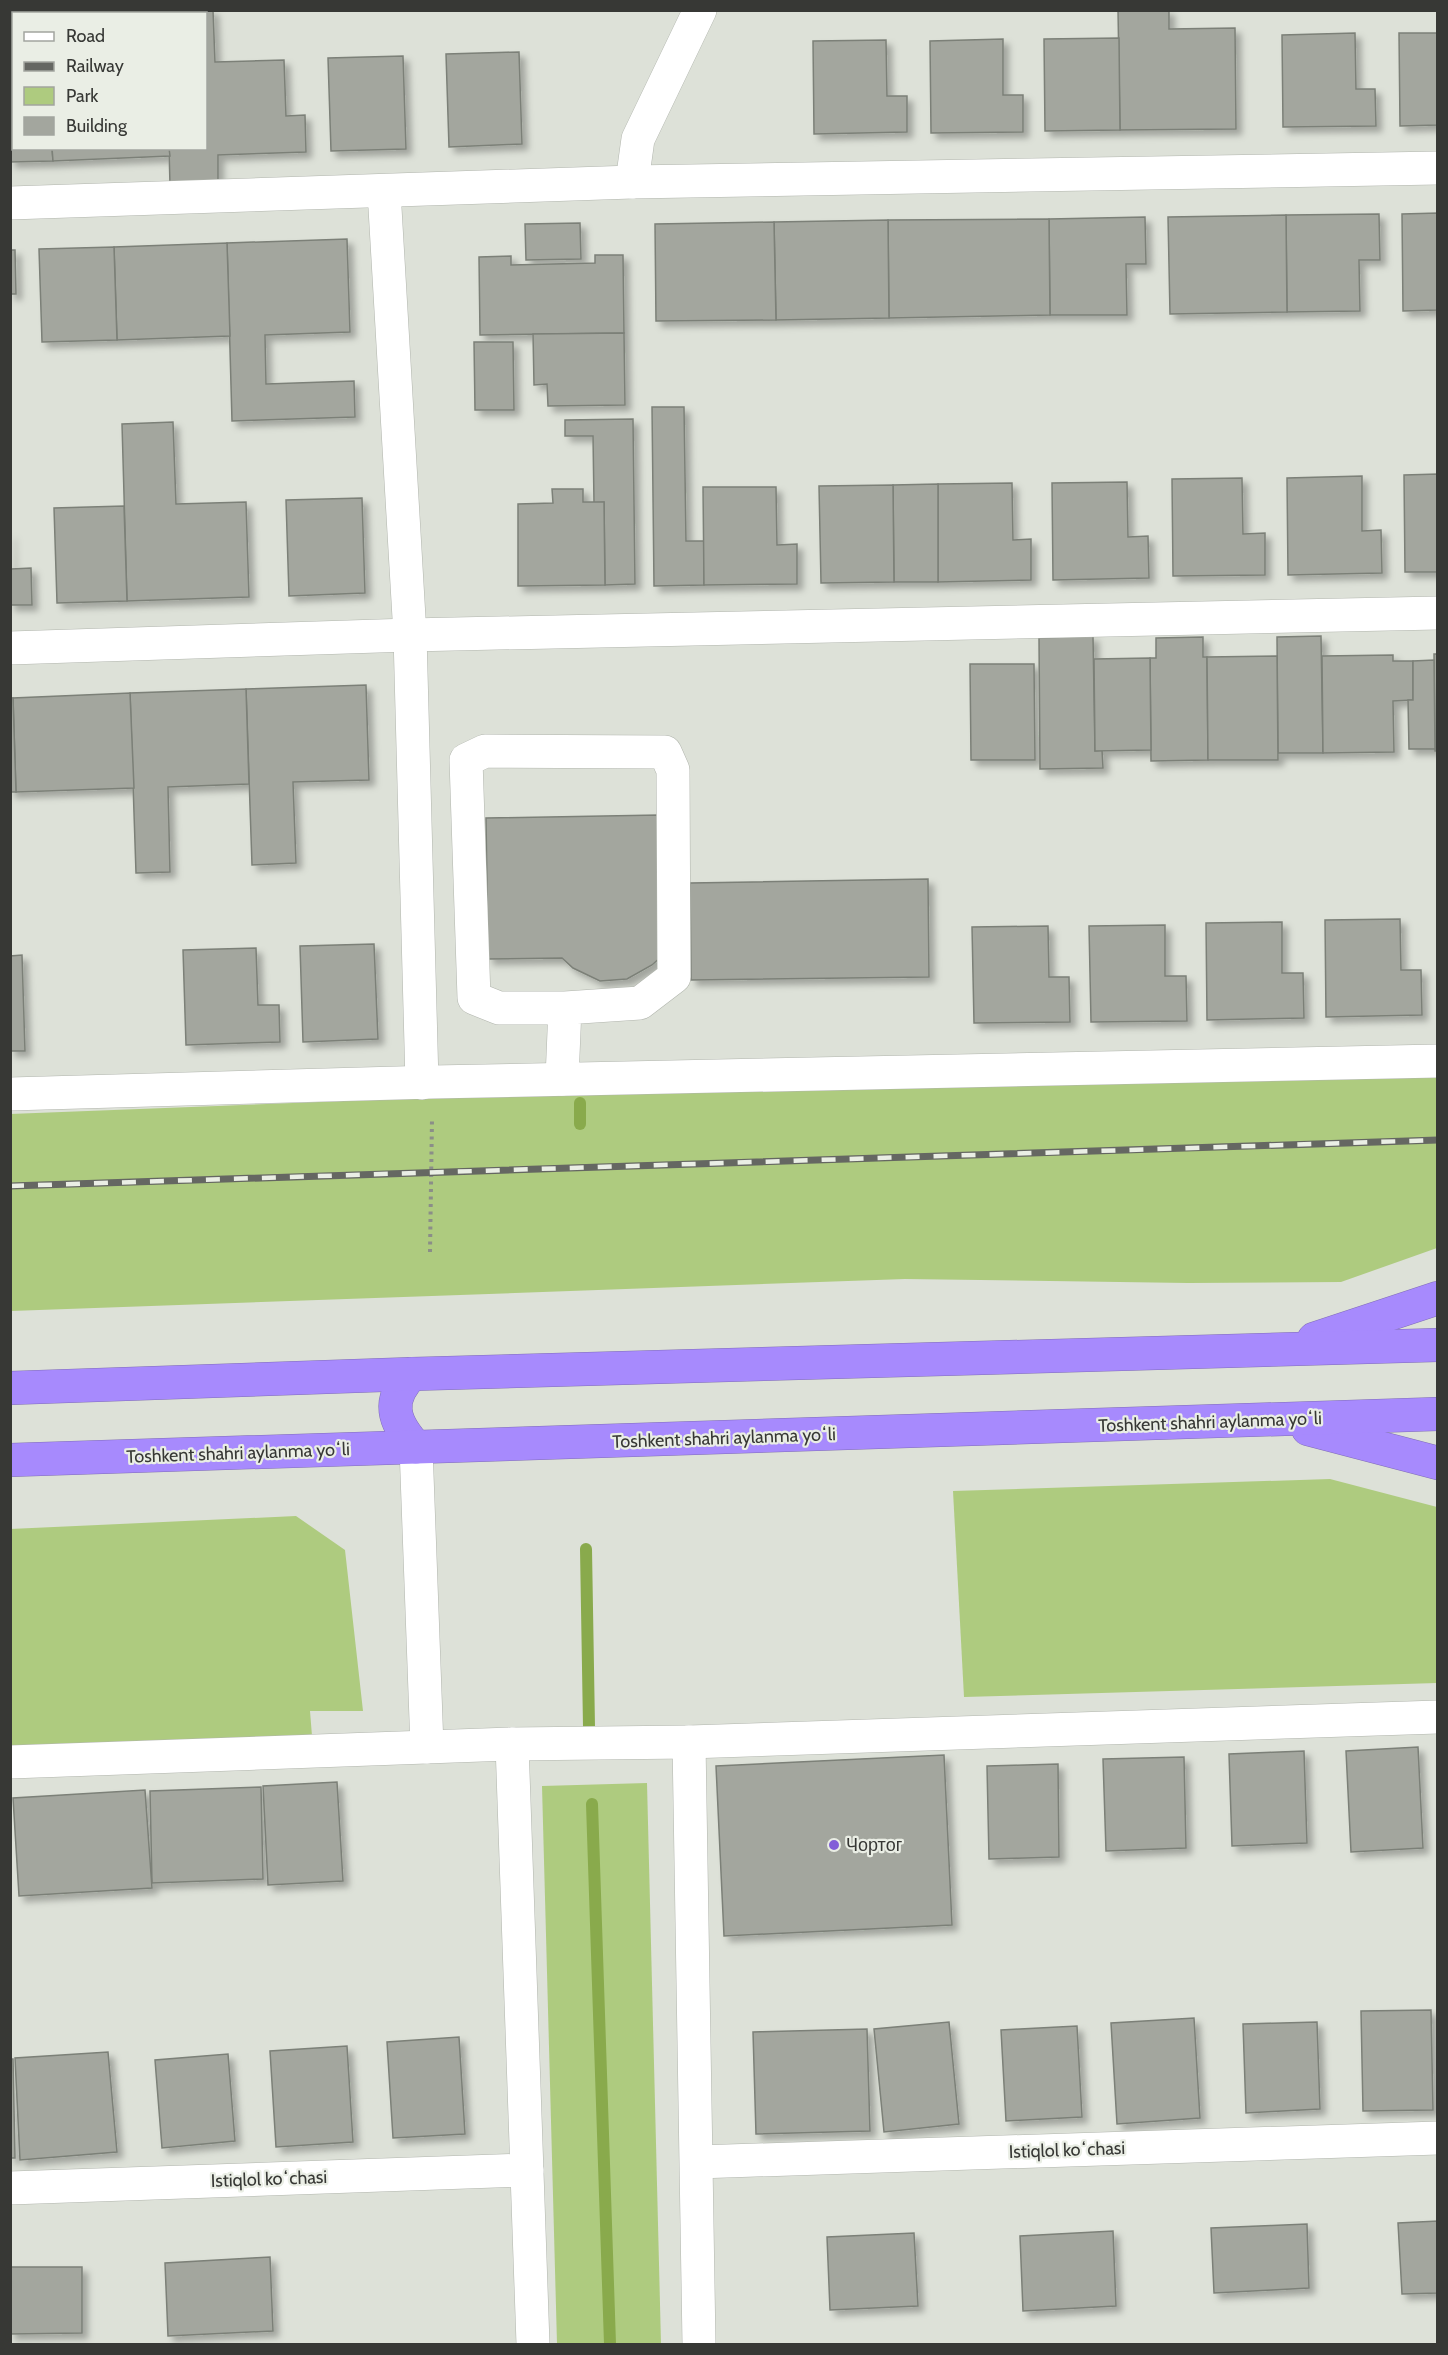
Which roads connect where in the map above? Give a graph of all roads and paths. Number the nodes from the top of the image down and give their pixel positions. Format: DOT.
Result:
graph roads {
  1 [pos="700,10"];
  2 [pos="1437,168"];
  3 [pos="632,182"];
  4 [pos="384,191"];
  5 [pos="10,204"];
  6 [pos="1437,613"];
  7 [pos="410,634"];
  8 [pos="10,648"];
  9 [pos="565,1008"];
  10 [pos="1437,1061"];
  11 [pos="562,1079"];
  12 [pos="427,1082"];
  13 [pos="10,1094"];
  14 [pos="430,1252"];
  15 [pos="1437,1298"];
  16 [pos="1437,1345"];
  17 [pos="1280,1351"];
  18 [pos="412,1374"];
  19 [pos="10,1388"];
  20 [pos="1437,1414"];
  21 [pos="1271,1420"];
  22 [pos="416,1448"];
  23 [pos="10,1460"];
  24 [pos="1437,1463"];
  25 [pos="1437,1717"];
  26 [pos="688,1742"];
  27 [pos="512,1744"];
  28 [pos="427,1747"];
  29 [pos="10,1762"];
  30 [pos="1437,2138"];
  31 [pos="697,2162"];
  32 [pos="527,2170"];
  33 [pos="10,2188"];
  34 [pos="533,2344"];
  35 [pos="699,2344"];
  1 -- 3 [label="street"];
  2 -- 3 [label="street"];
  3 -- 4 [label="street"];
  4 -- 5 [label="street"];
  4 -- 7 [label="street"];
  6 -- 7 [label="street"];
  7 -- 8 [label="street"];
  7 -- 12 [label="street"];
  9 -- 9 [label="street"];
  9 -- 11 [label="street"];
  10 -- 11 [label="street"];
  11 -- 12 [label="street"];
  12 -- 13 [label="street"];
  12 -- 14 [label="path"];
  15 -- 17 [label="highway"];
  16 -- 17 [label="highway"];
  17 -- 18 [label="highway"];
  18 -- 19 [label="highway"];
  18 -- 22 [label="highway"];
  20 -- 21 [label="highway, Toshkent shahri aylanma yoʻli"];
  21 -- 22 [label="highway, Toshkent shahri aylanma yoʻli"];
  21 -- 24 [label="highway"];
  22 -- 23 [label="highway, Toshkent shahri aylanma yoʻli"];
  22 -- 28 [label="street"];
  25 -- 26 [label="street"];
  26 -- 27 [label="street"];
  26 -- 31 [label="street"];
  27 -- 28 [label="street"];
  27 -- 32 [label="street"];
  28 -- 29 [label="street"];
  30 -- 31 [label="street, Istiqlol koʻchasi"];
  31 -- 35 [label="street"];
  32 -- 33 [label="street, Istiqlol koʻchasi"];
  32 -- 34 [label="street"];
}
